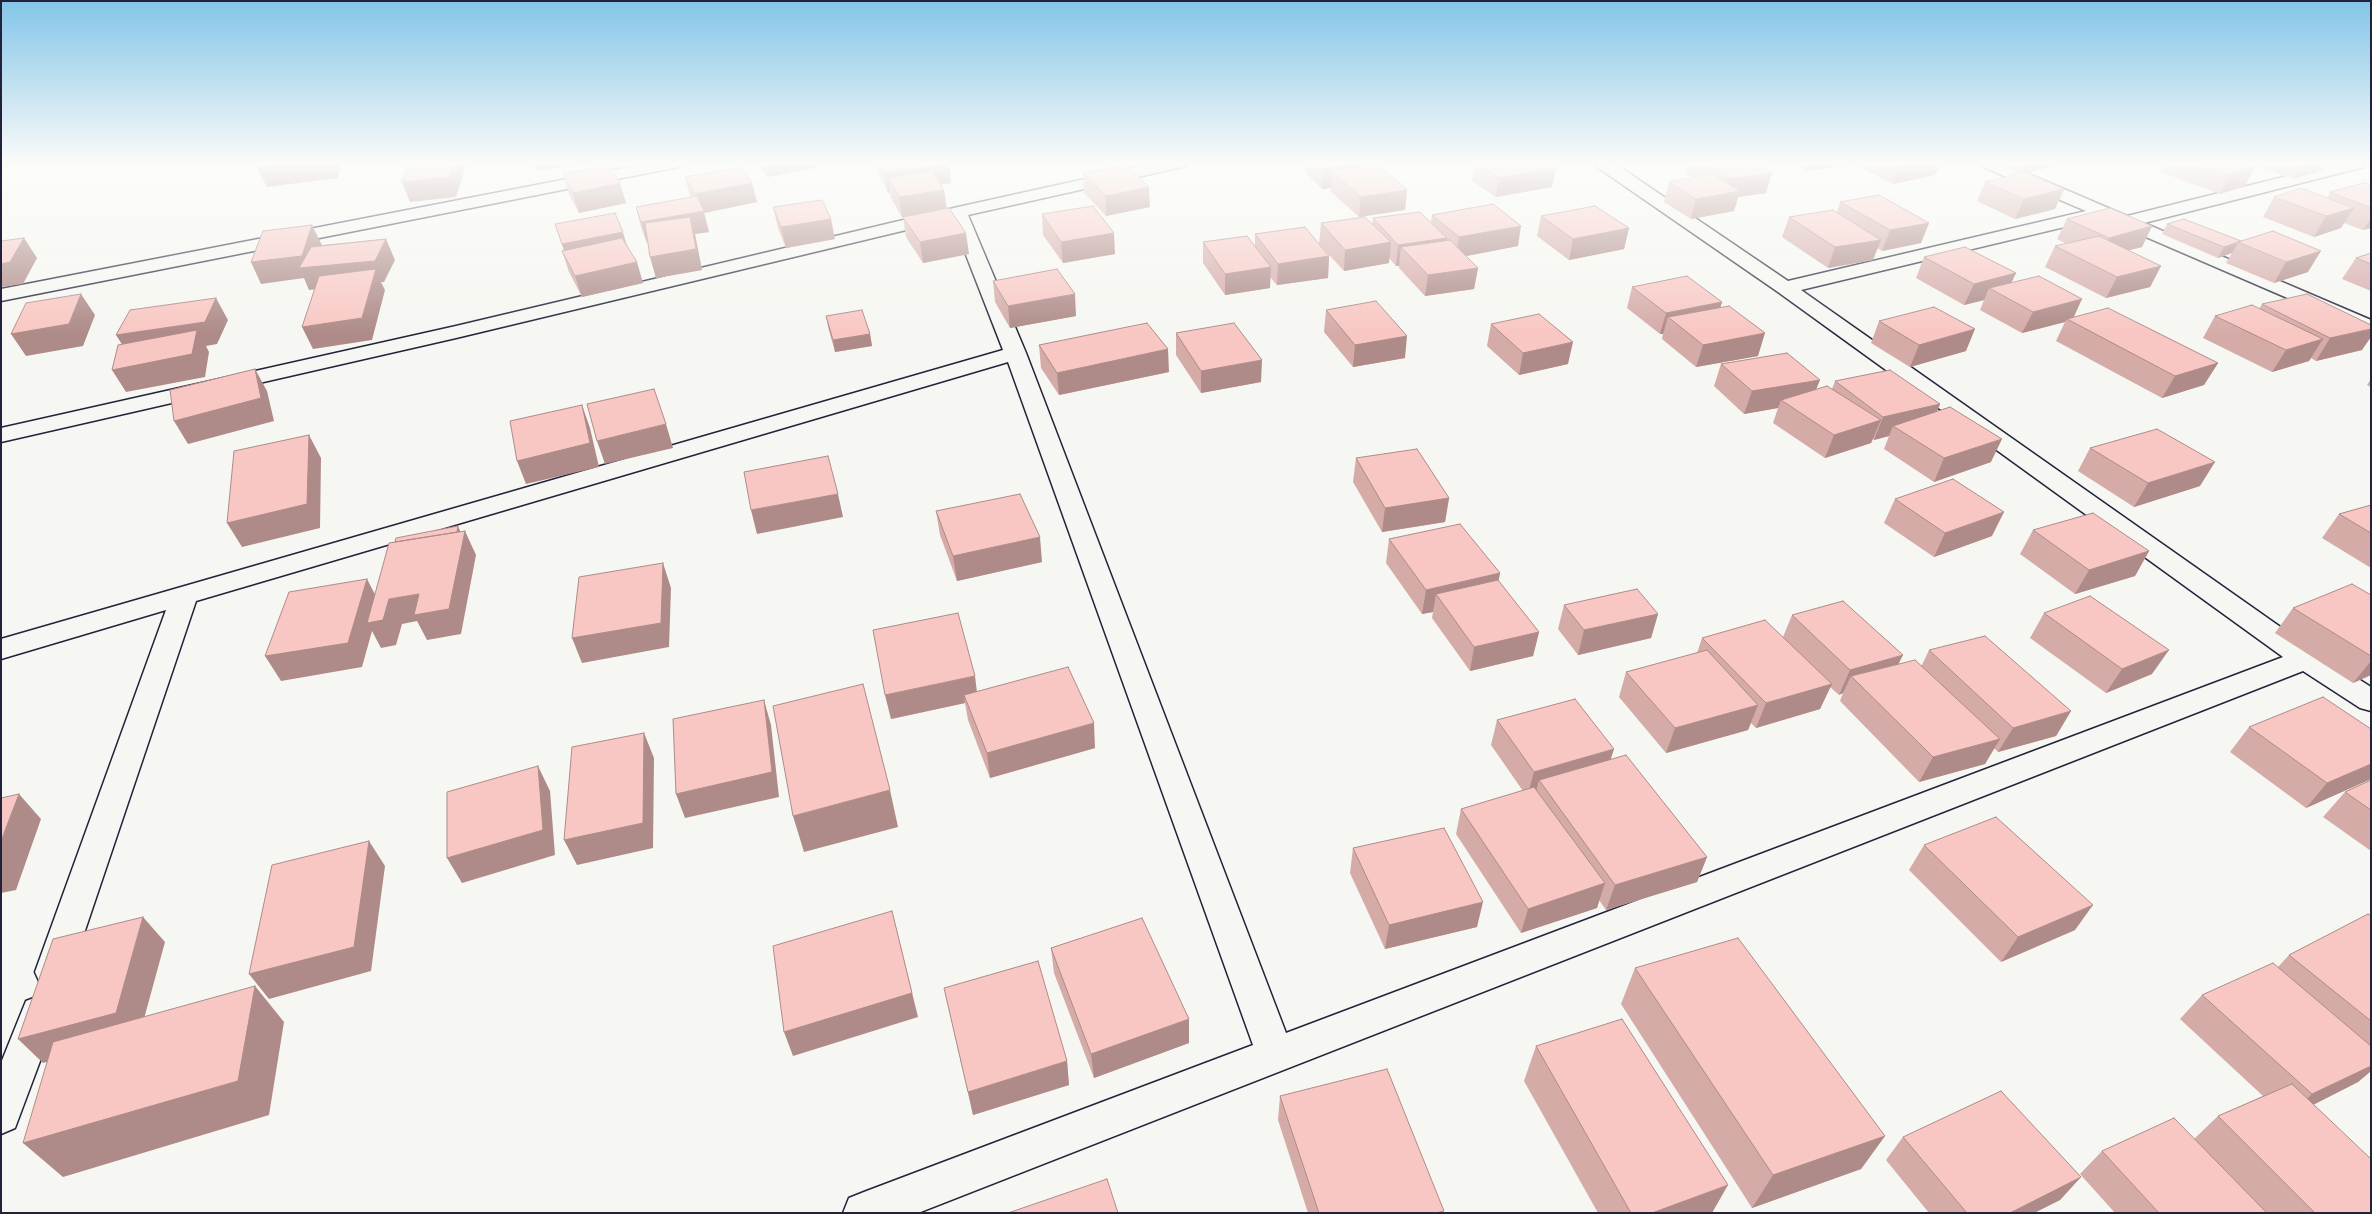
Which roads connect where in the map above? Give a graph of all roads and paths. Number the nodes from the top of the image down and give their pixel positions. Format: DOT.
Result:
graph roads {
  1 [pos="385,220"];
  2 [pos="926,220"];
  3 [pos="961,220"];
  4 [pos="1686,220"];
  5 [pos="2077,220"];
  6 [pos="2121,220"];
  7 [pos="2135,220"];
  8 [pos="2126,222"];
  9 [pos="1785,288"];
  10 [pos="1,295"];
  11 [pos="2371,328"];
  12 [pos="1015,353"];
  13 [pos="1,436"];
  14 [pos="184,597"];
  15 [pos="1,649"];
  16 [pos="2306,659"];
  17 [pos="2371,702"];
  18 [pos="1275,1054"];
  19 [pos="1,1115"];
  20 [pos="864,1213"];
  1 -- 10 [label="street"];
  2 -- 13 [label="street"];
  3 -- 12 [label="street"];
  4 -- 9 [label="street"];
  5 -- 9 [label="street"];
  6 -- 8 [label="street"];
  7 -- 8 [label="street"];
  8 -- 11 [label="street"];
  9 -- 16 [label="street"];
  12 -- 14 [label="street"];
  12 -- 18 [label="street"];
  14 -- 15 [label="street"];
  14 -- 19 [label="street"];
  16 -- 17 [label="street"];
  16 -- 18 [label="street"];
  18 -- 20 [label="street"];
}
